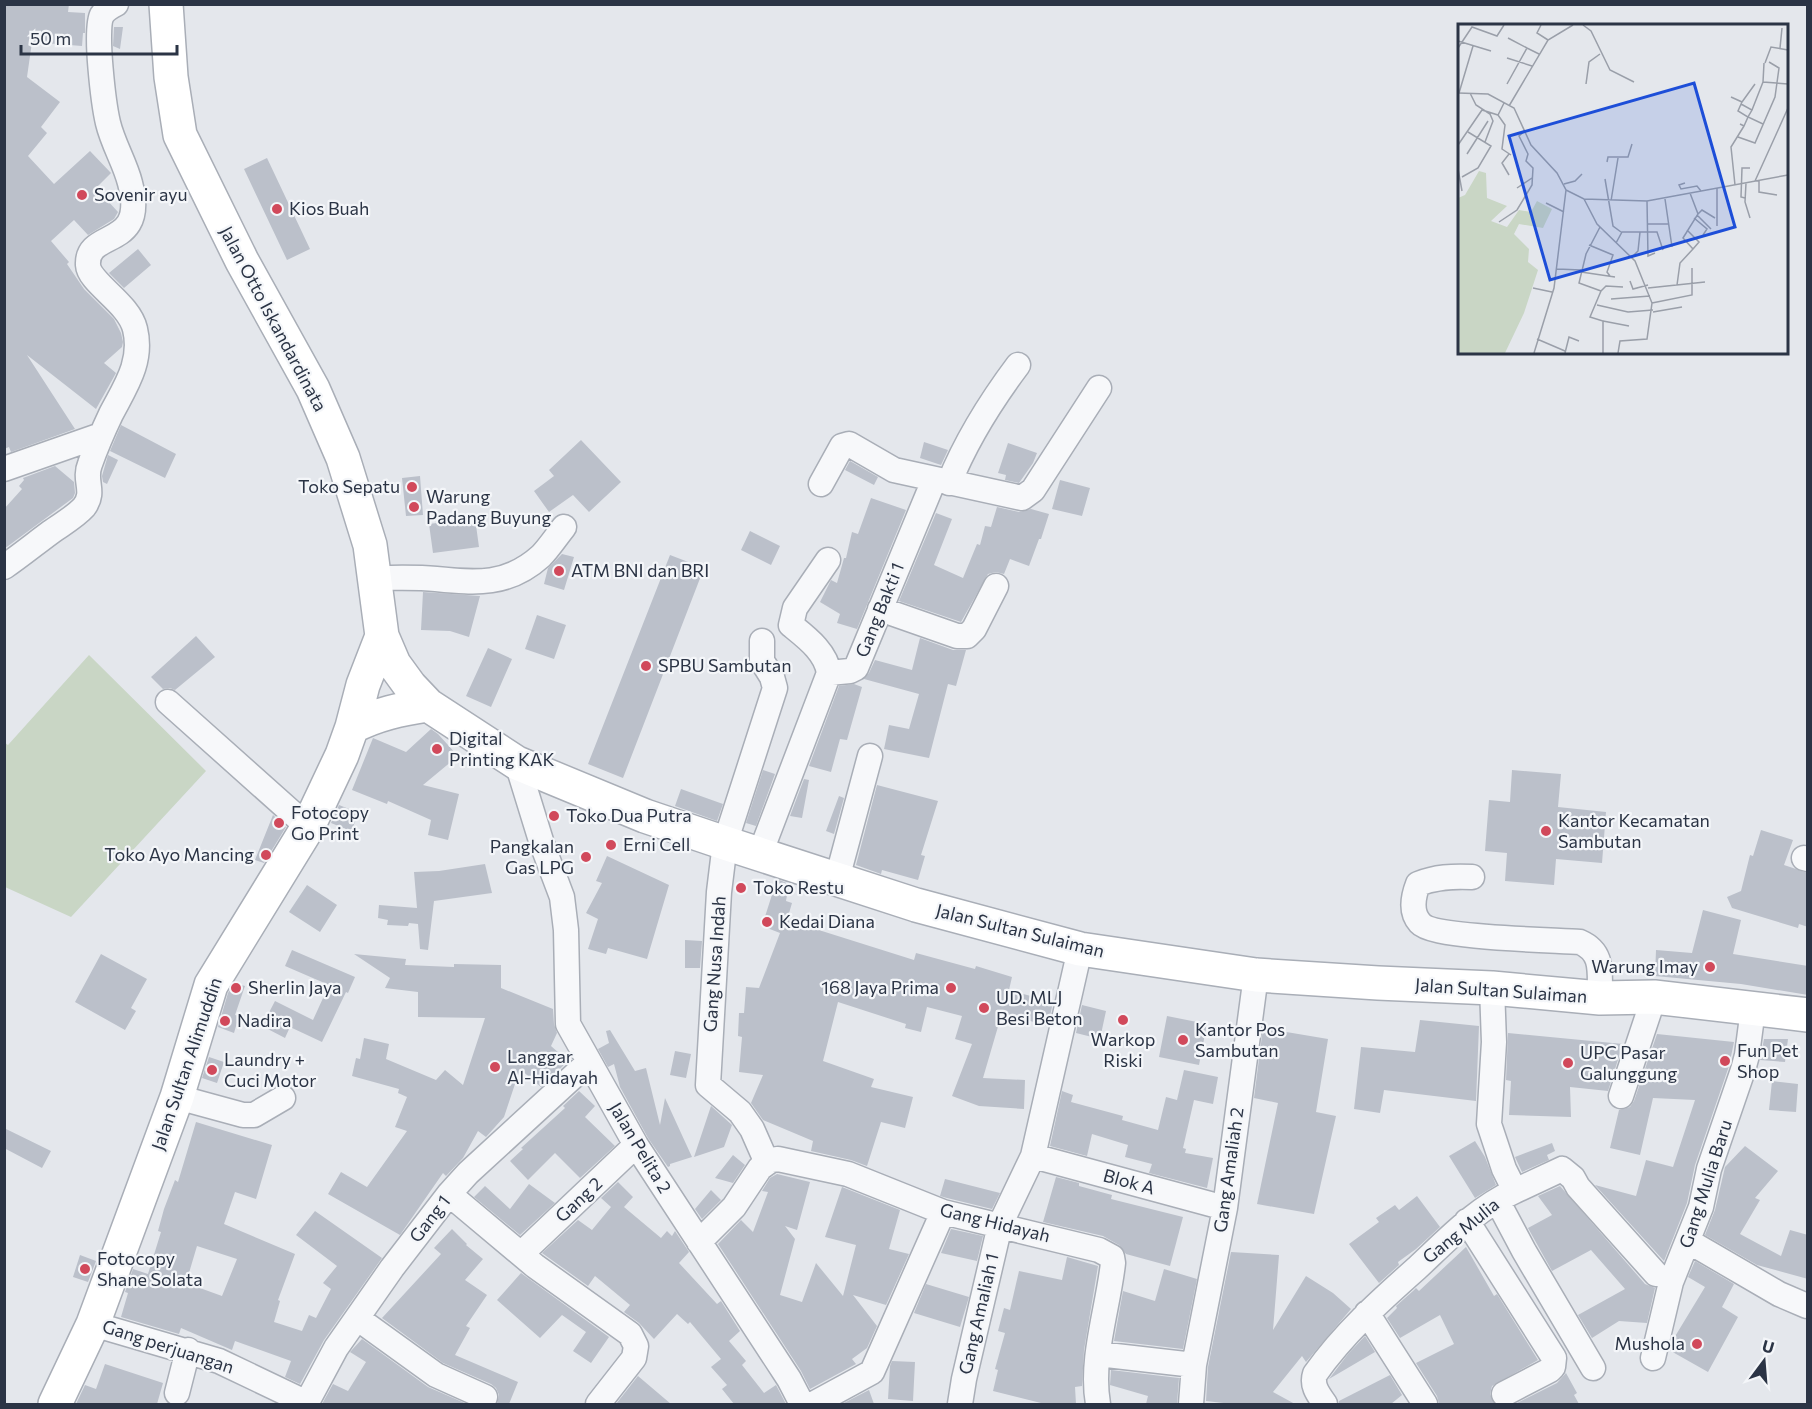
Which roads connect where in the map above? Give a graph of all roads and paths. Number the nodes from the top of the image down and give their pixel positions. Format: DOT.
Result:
graph roads {
  1 [pos="116,4"];
  2 [pos="166,4"];
  3 [pos="1018,365"];
  4 [pos="1099,388"];
  5 [pos="101,435"];
  6 [pos="4,469"];
  7 [pos="941,482"];
  8 [pos="821,484"];
  9 [pos="564,527"];
  10 [pos="828,560"];
  11 [pos="4,567"];
  12 [pos="376,578"];
  13 [pos="996,586"];
  14 [pos="880,609"];
  15 [pos="382,636"];
  16 [pos="762,640"];
  17 [pos="829,673"];
  18 [pos="168,702"];
  19 [pos="428,705"];
  20 [pos="352,727"];
  21 [pos="870,756"];
  22 [pos="517,763"];
  23 [pos="308,826"];
  24 [pos="725,843"];
  25 [pos="760,854"];
  26 [pos="1472,877"];
  27 [pos="837,879"];
  28 [pos="1080,949"];
  29 [pos="1256,975"];
  30 [pos="1492,988"];
  31 [pos="1654,997"];
  32 [pos="1600,998"];
  33 [pos="1753,1009"];
  34 [pos="1808,1015"];
  35 [pos="590,1062"];
  36 [pos="1621,1096"];
  37 [pos="177,1097"];
  38 [pos="283,1098"];
  39 [pos="636,1145"];
  40 [pos="1033,1156"];
  41 [pos="767,1162"];
  42 [pos="449,1194"];
  43 [pos="1506,1197"];
  44 [pos="1225,1208"];
  45 [pos="943,1212"];
  46 [pos="1467,1221"];
  47 [pos="1000,1225"];
  48 [pos="1688,1241"];
  49 [pos="699,1242"];
  50 [pos="521,1254"];
  51 [pos="1660,1276"];
  52 [pos="1807,1306"];
  53 [pos="1367,1313"];
  54 [pos="357,1318"];
  55 [pos="93,1324"];
  56 [pos="188,1350"];
  57 [pos="1098,1354"];
  58 [pos="1653,1358"];
  59 [pos="1194,1365"];
  60 [pos="1593,1368"];
  61 [pos="177,1393"];
  62 [pos="1504,1394"];
  63 [pos="485,1397"];
  64 [pos="55,1404"];
  65 [pos="307,1404"];
  66 [pos="598,1404"];
  67 [pos="802,1404"];
  68 [pos="813,1404"];
  69 [pos="960,1404"];
  70 [pos="1098,1404"];
  71 [pos="1191,1404"];
  72 [pos="1325,1404"];
  73 [pos="1425,1404"];
  1 -- 5 [label="street"];
  2 -- 12 [label="main road, Jalan Otto Iskandardinata"];
  3 -- 7 [label="street, Gang Bakti 1"];
  4 -- 7 [label="street"];
  5 -- 6 [label="street"];
  5 -- 11 [label="street"];
  7 -- 8 [label="street"];
  7 -- 14 [label="street, Gang Bakti 1"];
  9 -- 12 [label="street"];
  10 -- 17 [label="street"];
  12 -- 15 [label="main road, Jalan Otto Iskandardinata"];
  13 -- 14 [label="street"];
  14 -- 17 [label="street, Gang Bakti 1"];
  15 -- 19 [label="main road, Jalan Sultan Sulaiman"];
  15 -- 20 [label="main road, Jalan Sultan Alimuddin"];
  16 -- 24 [label="street, Gang Nusa Indah"];
  17 -- 25 [label="street"];
  18 -- 23 [label="street"];
  19 -- 20 [label="main road"];
  19 -- 22 [label="main road, Jalan Sultan Sulaiman"];
  20 -- 23 [label="main road, Jalan Sultan Alimuddin"];
  21 -- 27 [label="street"];
  22 -- 24 [label="main road, Jalan Sultan Sulaiman"];
  22 -- 35 [label="street, Jalan Pelita 2"];
  23 -- 37 [label="main road, Jalan Sultan Alimuddin"];
  24 -- 25 [label="main road, Jalan Sultan Sulaiman"];
  24 -- 41 [label="street, Gang Nusa Indah"];
  25 -- 27 [label="main road, Jalan Sultan Sulaiman"];
  26 -- 32 [label="street"];
  27 -- 28 [label="main road, Jalan Sultan Sulaiman"];
  28 -- 29 [label="main road, Jalan Sultan Sulaiman"];
  28 -- 40 [label="street, Gang Amaliah 1"];
  29 -- 30 [label="main road, Jalan Sultan Sulaiman"];
  29 -- 44 [label="street, Gang Amaliah 2"];
  30 -- 32 [label="main road, Jalan Sultan Sulaiman"];
  30 -- 43 [label="street, Gang Mulia"];
  31 -- 32 [label="main road, Jalan Sultan Sulaiman"];
  31 -- 33 [label="main road, Jalan Sultan Sulaiman"];
  31 -- 36 [label="street"];
  33 -- 34 [label="main road, Jalan Sultan Sulaiman"];
  33 -- 48 [label="street, Gang Mulia Baru"];
  35 -- 39 [label="street, Jalan Pelita 2"];
  35 -- 42 [label="street, Gang 1"];
  37 -- 38 [label="street"];
  37 -- 55 [label="main road, Jalan Sultan Alimuddin"];
  39 -- 49 [label="street, Jalan Pelita 2"];
  39 -- 50 [label="street, Gang 2"];
  40 -- 44 [label="street, Blok A"];
  40 -- 47 [label="street, Gang Amaliah 1"];
  41 -- 45 [label="street, Gang Hidayah"];
  41 -- 49 [label="street"];
  42 -- 50 [label="street"];
  42 -- 54 [label="street, Gang 1"];
  43 -- 46 [label="street, Gang Mulia"];
  43 -- 51 [label="street"];
  43 -- 60 [label="street"];
  44 -- 59 [label="street, Gang Amaliah 2"];
  45 -- 47 [label="street, Gang Hidayah"];
  45 -- 68 [label="street"];
  46 -- 53 [label="street, Gang Mulia"];
  46 -- 62 [label="street"];
  47 -- 57 [label="street, Gang Hidayah"];
  47 -- 69 [label="street, Gang Amaliah 1"];
  48 -- 51 [label="street, Gang Mulia Baru"];
  48 -- 52 [label="street"];
  49 -- 67 [label="street, Jalan Pelita 2"];
  50 -- 66 [label="street"];
  51 -- 58 [label="street, Gang Mulia Baru"];
  53 -- 72 [label="street, Gang Mulia"];
  53 -- 73 [label="street"];
  54 -- 63 [label="street"];
  54 -- 65 [label="street, Gang 1"];
  55 -- 56 [label="street, Gang perjuangan"];
  55 -- 64 [label="main road, Jalan Sultan Alimuddin"];
  56 -- 61 [label="street"];
  56 -- 65 [label="street, Gang perjuangan"];
  57 -- 59 [label="street"];
  57 -- 70 [label="street, Gang Hidayah"];
  59 -- 71 [label="street, Gang Amaliah 2"];
}
